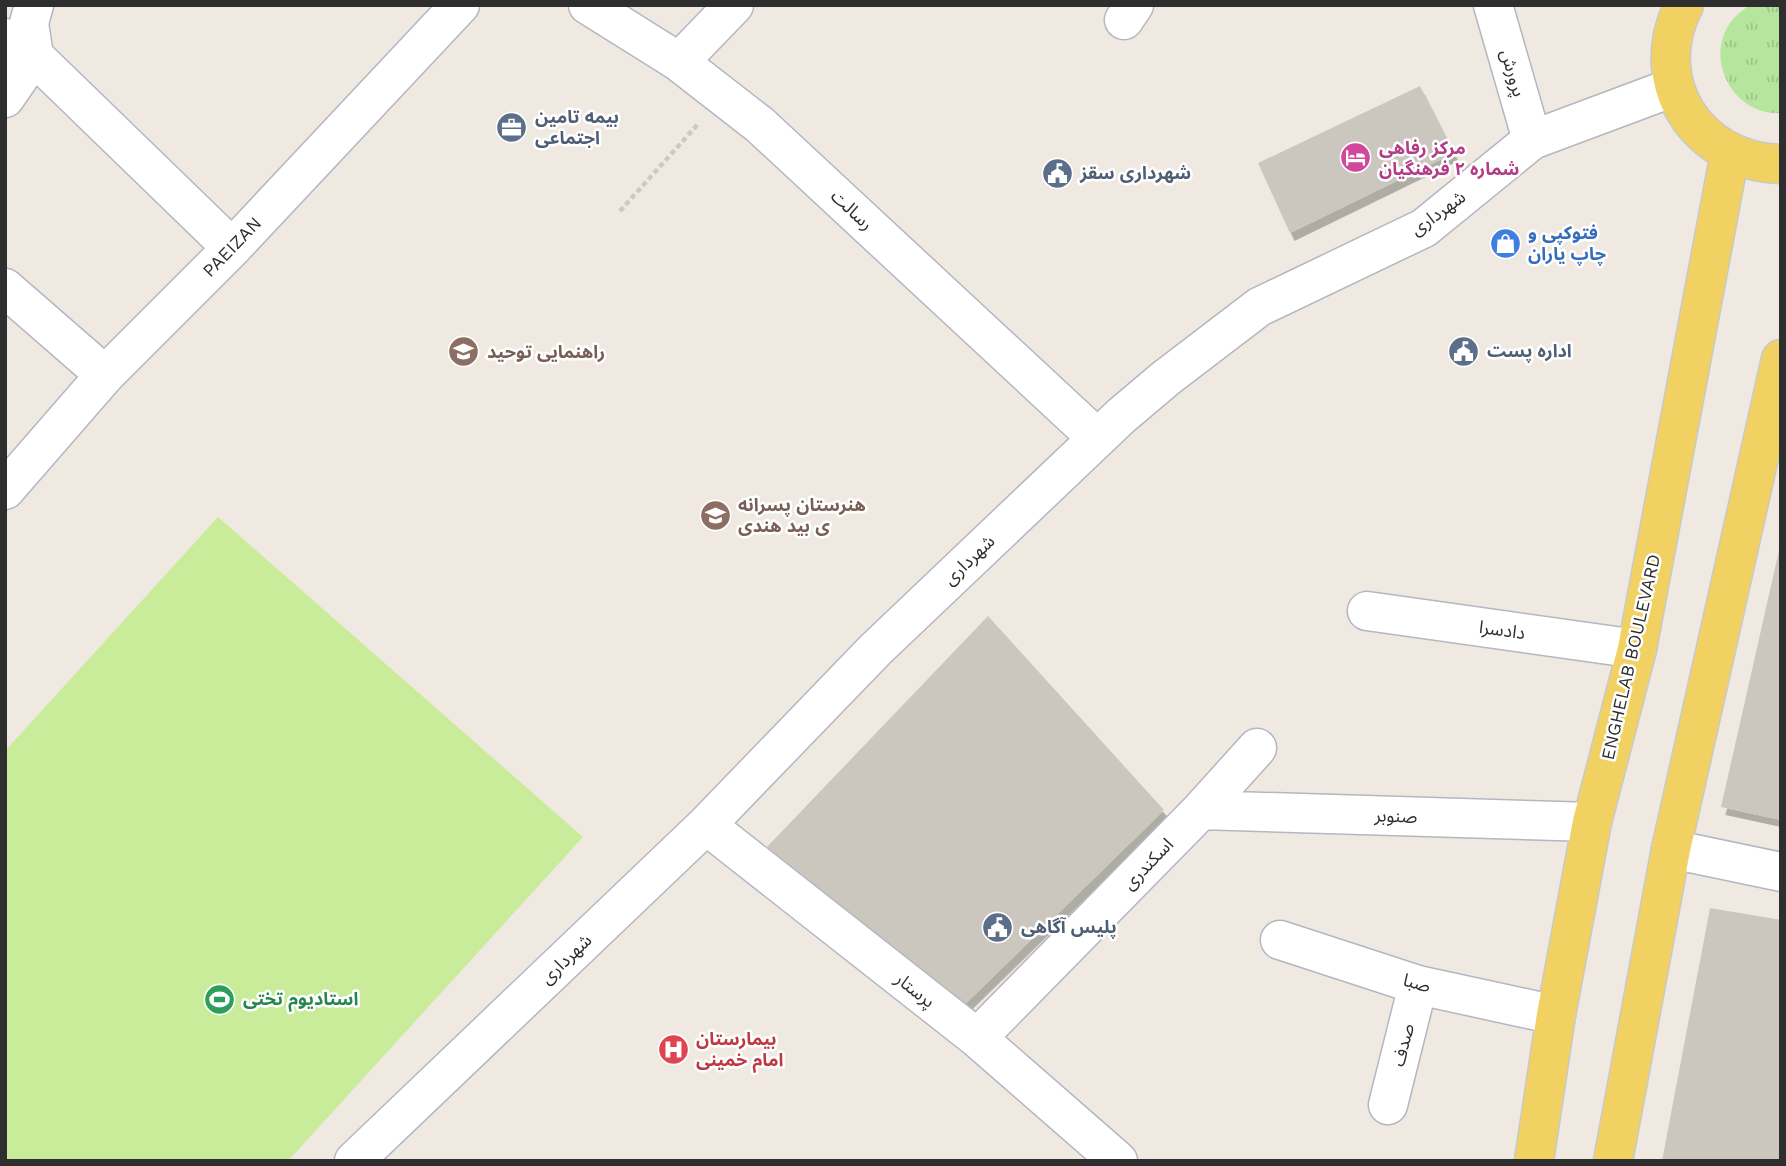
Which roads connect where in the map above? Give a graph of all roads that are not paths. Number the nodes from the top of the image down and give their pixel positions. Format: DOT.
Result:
graph roads {
  1 [pos="34,5"];
  2 [pos="460,5"];
  3 [pos="588,5"];
  4 [pos="734,5"];
  5 [pos="1493,5"];
  6 [pos="1684,5"];
  7 [pos="20,47"];
  8 [pos="679,62"];
  9 [pos="1674,87"];
  10 [pos="5,98"];
  11 [pos="1532,140"];
  12 [pos="1730,153"];
  13 [pos="1781,163"];
  14 [pos="232,248"];
  15 [pos="5,288"];
  16 [pos="1781,359"];
  17 [pos="104,375"];
  18 [pos="1097,438"];
  19 [pos="5,490"];
  20 [pos="1367,611"];
  21 [pos="1636,649"];
  22 [pos="1257,748"];
  23 [pos="1200,810"];
  24 [pos="1592,822"];
  25 [pos="706,825"];
  26 [pos="1671,849"];
  27 [pos="1781,872"];
  28 [pos="1280,940"];
  29 [pos="1418,985"];
  30 [pos="1556,1015"];
  31 [pos="977,1038"];
  32 [pos="1388,1105"];
  33 [pos="354,1161"];
  34 [pos="1118,1161"];
  35 [pos="1534,1161"];
  36 [pos="1613,1161"];
  1 -- 7 [label="street"];
  2 -- 14 [label="street, PAEIZAN"];
  3 -- 8 [label="street, رسالت"];
  4 -- 8 [label="street"];
  5 -- 11 [label="street, پرورش"];
  6 -- 9 [label="main road"];
  7 -- 10 [label="street"];
  7 -- 14 [label="street"];
  8 -- 18 [label="street, رسالت"];
  9 -- 11 [label="street, شهرداری"];
  9 -- 12 [label="main road"];
  11 -- 18 [label="street, شهرداری"];
  12 -- 13 [label="main road"];
  12 -- 21 [label="main road, ENGHELAB BOULEVARD"];
  14 -- 17 [label="street, PAEIZAN"];
  15 -- 17 [label="street"];
  16 -- 26 [label="main road"];
  17 -- 19 [label="street, PAEIZAN"];
  18 -- 25 [label="street, شهرداری"];
  20 -- 21 [label="street, دادسرا"];
  21 -- 24 [label="main road, ENGHELAB BOULEVARD"];
  22 -- 23 [label="street, اسکندری"];
  23 -- 24 [label="street, صنوبر"];
  23 -- 31 [label="street, اسکندری"];
  24 -- 30 [label="main road, ENGHELAB BOULEVARD"];
  25 -- 31 [label="street, پرستار"];
  25 -- 33 [label="street, شهرداری"];
  26 -- 27 [label="street"];
  26 -- 36 [label="main road"];
  28 -- 29 [label="street, صبا"];
  29 -- 30 [label="street, صبا"];
  29 -- 32 [label="street, صدف"];
  30 -- 35 [label="main road, ENGHELAB BOULEVARD"];
  31 -- 34 [label="street, پرستار"];
}
